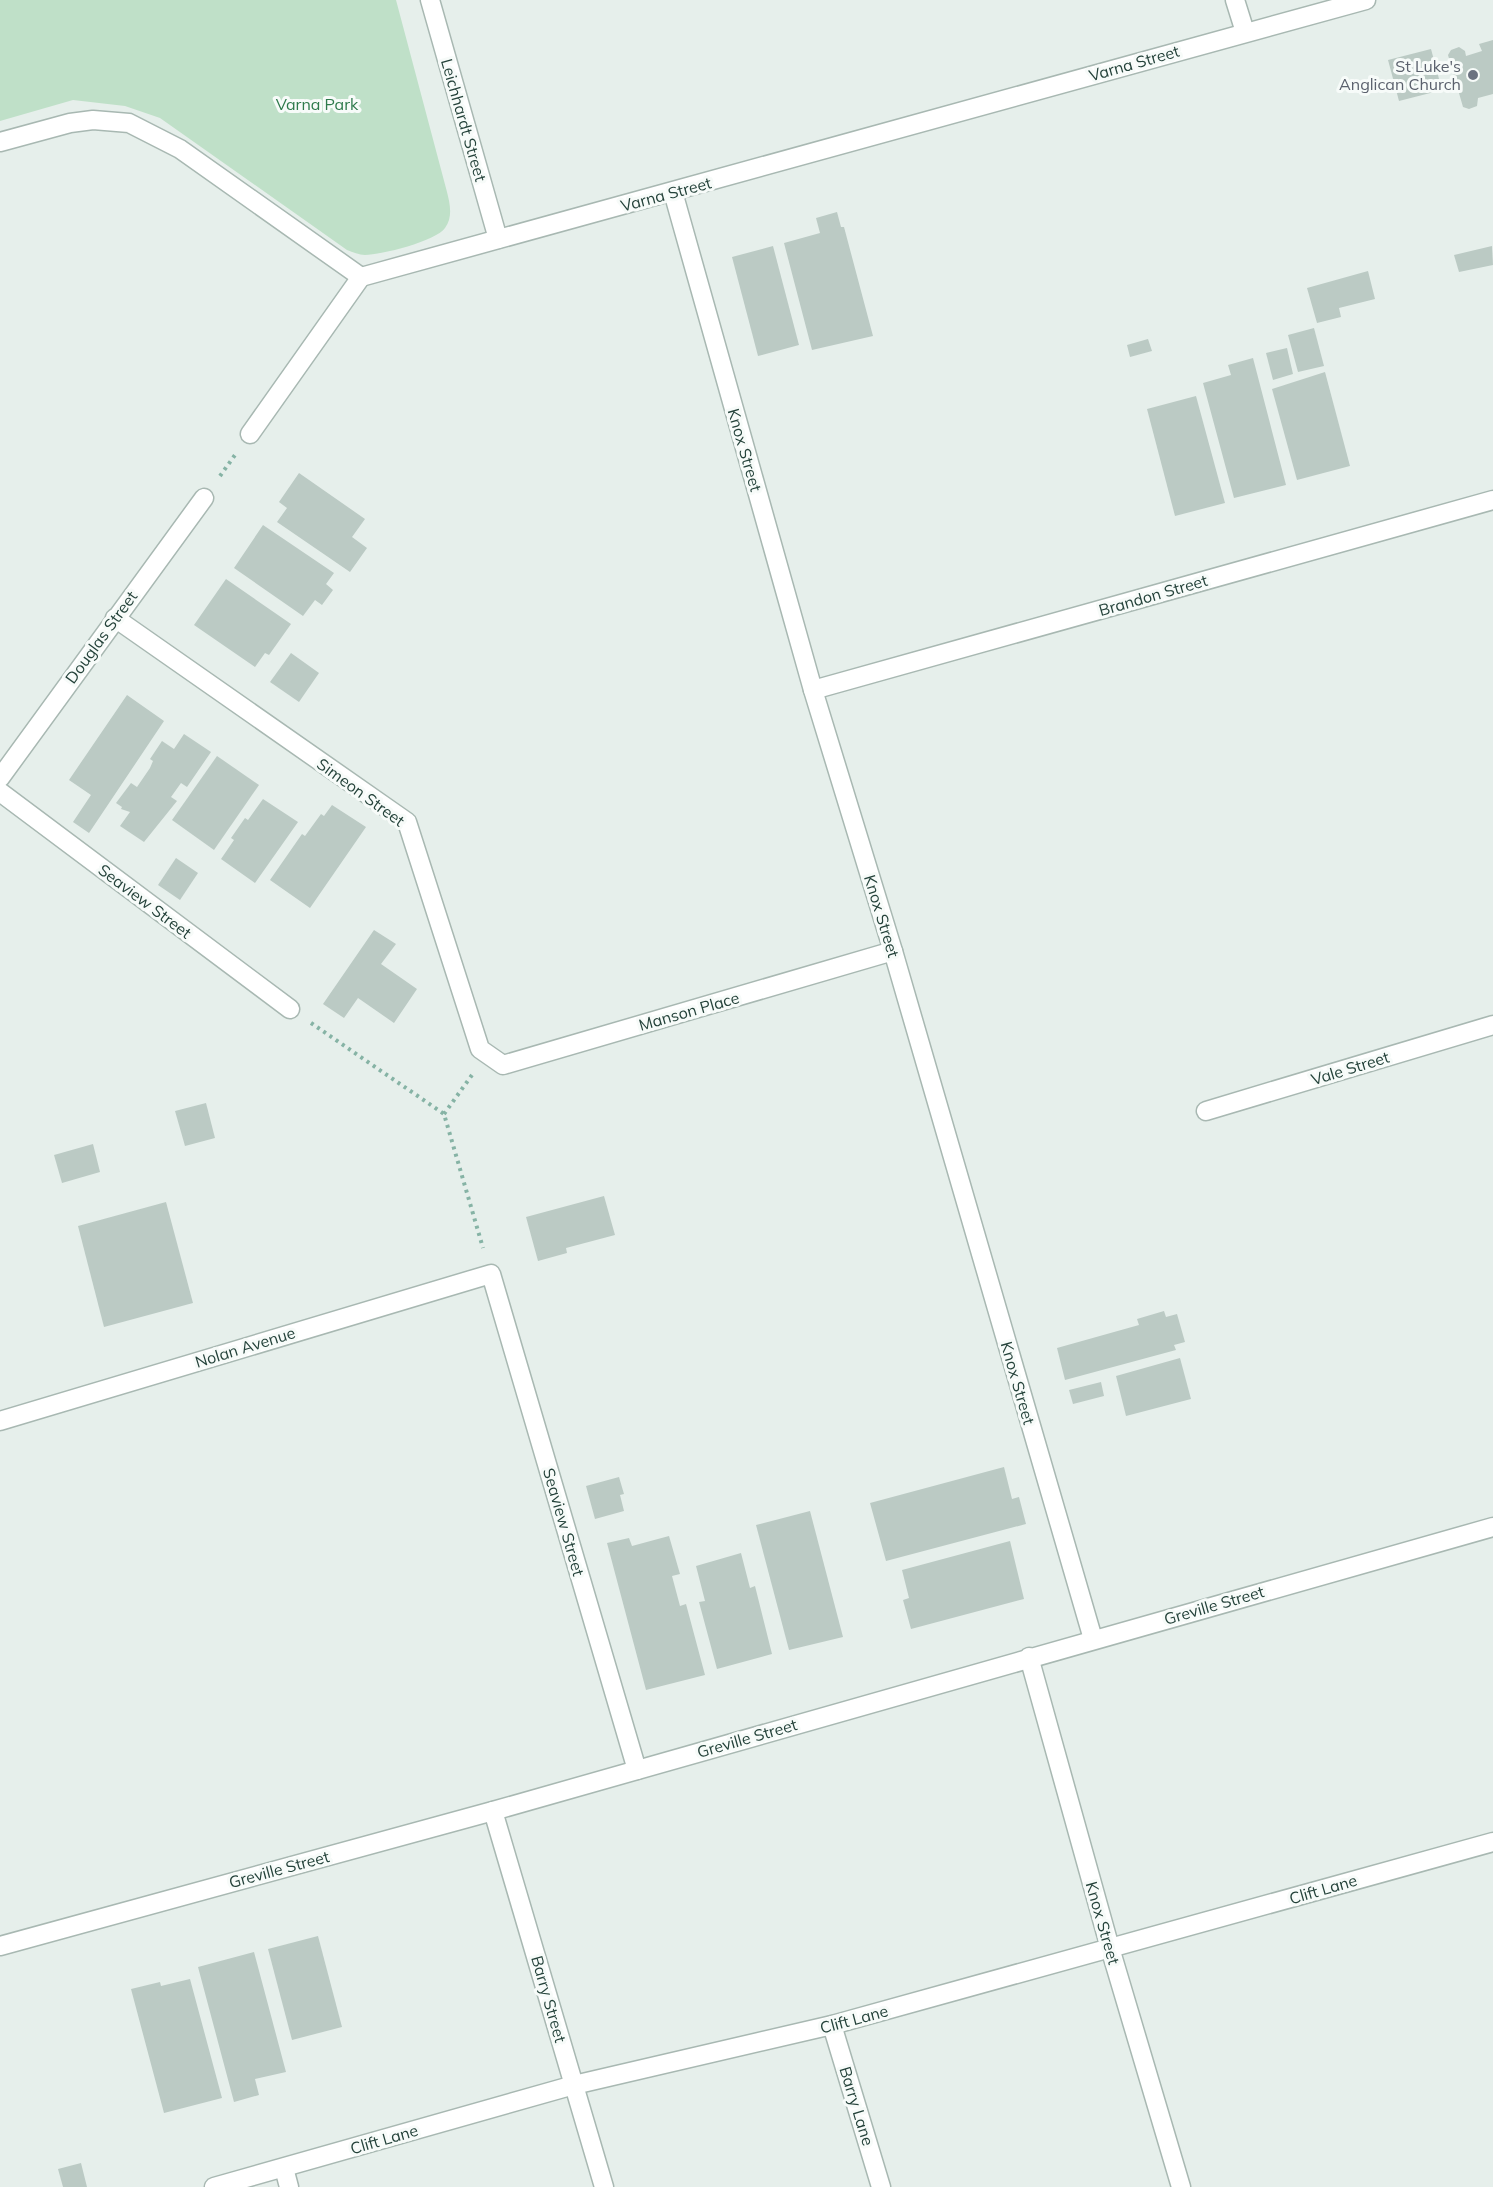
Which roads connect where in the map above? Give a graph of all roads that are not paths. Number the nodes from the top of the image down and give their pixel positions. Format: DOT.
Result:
graph roads {
  1 [pos="430,0"];
  2 [pos="1235,0"];
  3 [pos="1366,0"];
  4 [pos="1245,32"];
  5 [pos="0,142"];
  6 [pos="673,192"];
  7 [pos="498,239"];
  8 [pos="361,277"];
  9 [pos="250,434"];
  10 [pos="204,498"];
  11 [pos="1493,500"];
  12 [pos="115,618"];
  13 [pos="813,690"];
  14 [pos="0,778"];
  15 [pos="0,792"];
  16 [pos="893,951"];
  17 [pos="290,1009"];
  18 [pos="1493,1025"];
  19 [pos="488,1054"];
  20 [pos="1206,1111"];
  21 [pos="491,1274"];
  22 [pos="0,1420"];
  23 [pos="1493,1527"];
  24 [pos="1093,1639"];
  25 [pos="1029,1658"];
  26 [pos="637,1770"];
  27 [pos="494,1811"];
  28 [pos="1493,1842"];
  29 [pos="0,1946"];
  30 [pos="1110,1948"];
  31 [pos="832,2025"];
  32 [pos="574,2085"];
  33 [pos="284,2168"];
  34 [pos="214,2187"];
  35 [pos="289,2187"];
  36 [pos="604,2187"];
  37 [pos="881,2187"];
  38 [pos="1181,2187"];
  1 -- 7 [label="street, Leichhardt Street"];
  2 -- 4 [label="street"];
  3 -- 4 [label="street, Varna Street"];
  4 -- 6 [label="street, Varna Street"];
  5 -- 8 [label="street"];
  6 -- 7 [label="street, Varna Street"];
  6 -- 13 [label="street, Knox Street"];
  7 -- 8 [label="street, Varna Street"];
  8 -- 9 [label="street"];
  10 -- 12 [label="street, Douglas Street"];
  11 -- 13 [label="street, Brandon Street"];
  12 -- 14 [label="street, Douglas Street"];
  12 -- 19 [label="street, Simeon Street"];
  13 -- 16 [label="street, Knox Street"];
  15 -- 17 [label="street, Seaview Street"];
  16 -- 19 [label="street, Manson Place"];
  16 -- 24 [label="street, Knox Street"];
  18 -- 20 [label="street, Vale Street"];
  21 -- 22 [label="street, Nolan Avenue"];
  21 -- 26 [label="street, Seaview Street"];
  23 -- 24 [label="street, Greville Street"];
  24 -- 25 [label="street, Greville Street"];
  25 -- 26 [label="street, Greville Street"];
  25 -- 30 [label="street, Knox Street"];
  26 -- 27 [label="street, Greville Street"];
  27 -- 29 [label="street, Greville Street"];
  27 -- 32 [label="street, Barry Street"];
  28 -- 30 [label="street, Clift Lane"];
  30 -- 31 [label="street, Clift Lane"];
  30 -- 38 [label="street, Knox Street"];
  31 -- 32 [label="street, Clift Lane"];
  31 -- 37 [label="street, Barry Lane"];
  32 -- 33 [label="street, Clift Lane"];
  32 -- 36 [label="street, Barry Street"];
  33 -- 34 [label="street, Clift Lane"];
  33 -- 35 [label="street"];
}
